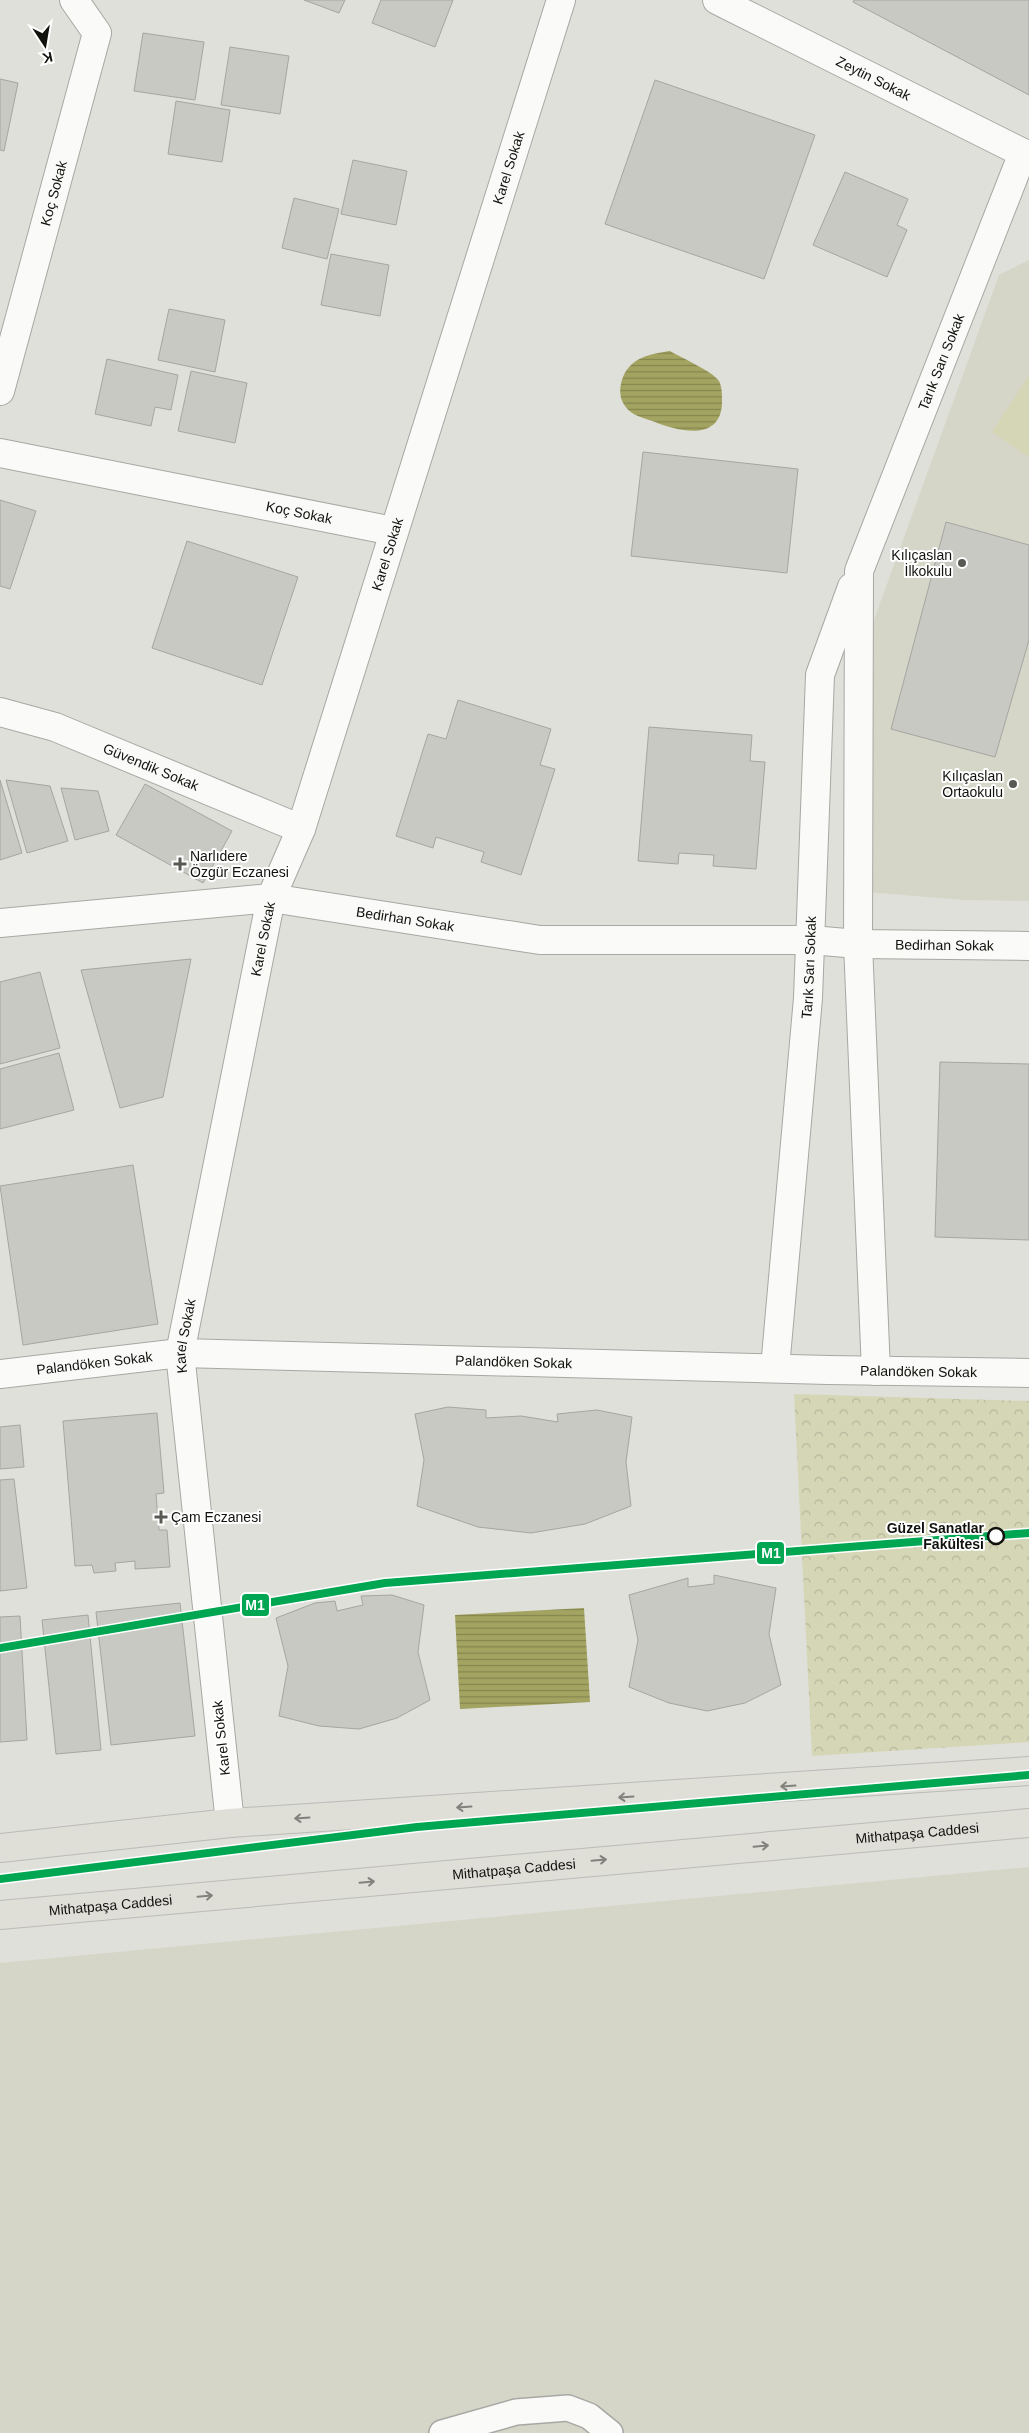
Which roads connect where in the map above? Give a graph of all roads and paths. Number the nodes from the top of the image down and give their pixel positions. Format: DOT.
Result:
graph roads {
  1 [pos="74,0"];
  2 [pos="561,0"];
  3 [pos="717,0"];
  4 [pos="1026,155"];
  5 [pos="0,391"];
  6 [pos="0,453"];
  7 [pos="393,531"];
  8 [pos="859,570"];
  9 [pos="0,712"];
  10 [pos="301,829"];
  11 [pos="271,898"];
  12 [pos="0,923"];
  13 [pos="810,940"];
  14 [pos="858,944"];
  15 [pos="1029,946"];
  16 [pos="180,1353"];
  17 [pos="775,1368"];
  18 [pos="876,1371"];
  19 [pos="1029,1373"];
  20 [pos="0,1374"];
  21 [pos="1029,1770"];
  22 [pos="230,1823"];
  23 [pos="1029,1823"];
  24 [pos="0,1848"];
  25 [pos="0,1915"];
  26 [pos="442,2433"];
  27 [pos="610,2433"];
  1 -- 5 [label="street, Koç Sokak"];
  2 -- 7 [label="street, Karel Sokak"];
  3 -- 4 [label="street, Zeytin Sokak"];
  4 -- 8 [label="street, Tarık Sarı Sokak"];
  6 -- 7 [label="street, Koç Sokak"];
  7 -- 10 [label="street, Karel Sokak"];
  8 -- 13 [label="street, Tarık Sarı Sokak"];
  8 -- 14 [label="street, Tarık Sarı Sokak"];
  9 -- 10 [label="street, Güvendik Sokak"];
  10 -- 11 [label="street, Karel Sokak"];
  11 -- 12 [label="street, Bedirhan Sokak"];
  11 -- 13 [label="street, Bedirhan Sokak"];
  11 -- 16 [label="street, Karel Sokak"];
  13 -- 14 [label="street, Bedirhan Sokak"];
  13 -- 17 [label="street, Tarık Sarı Sokak"];
  14 -- 15 [label="street, Bedirhan Sokak"];
  14 -- 18 [label="street, Tarık Sarı Sokak"];
  16 -- 17 [label="street, Palandöken Sokak"];
  16 -- 20 [label="street, Palandöken Sokak"];
  16 -- 22 [label="street, Karel Sokak"];
  17 -- 18 [label="street, Palandöken Sokak"];
  18 -- 19 [label="street, Palandöken Sokak"];
  21 -- 22 [label="main road, one-way"];
  22 -- 24 [label="main road"];
  25 -- 23 [label="main road, Mithatpaşa Caddesi, one-way"];
  26 -- 27 [label="lane"];
}
